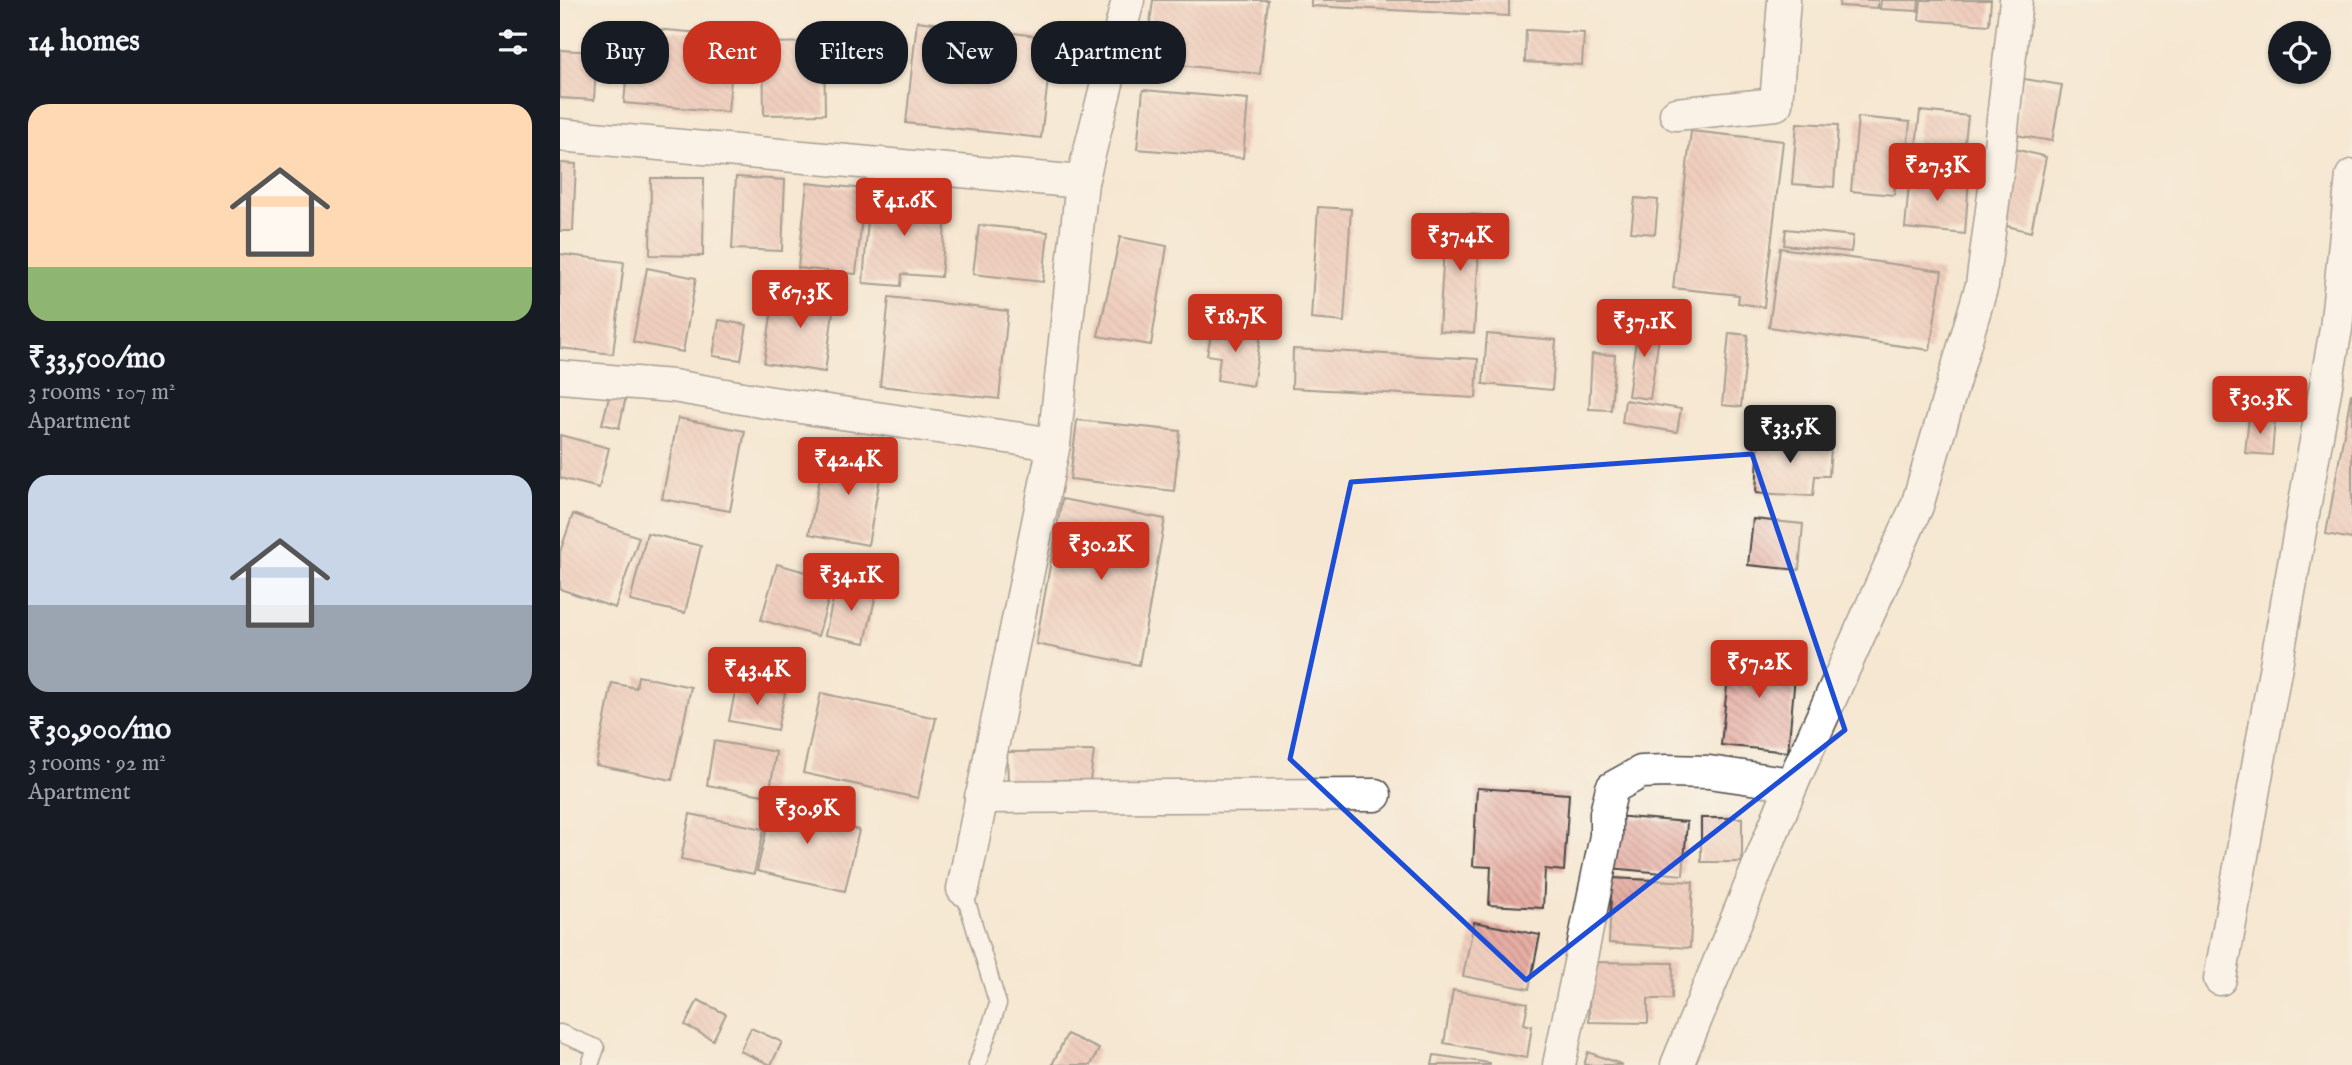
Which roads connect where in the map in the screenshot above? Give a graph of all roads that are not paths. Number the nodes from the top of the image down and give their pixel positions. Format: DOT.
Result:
graph roads {
  1 [pos="1128,0"];
  2 [pos="1784,0"];
  3 [pos="2015,0"];
  4 [pos="1676,114"];
  5 [pos="560,135"];
  6 [pos="2352,176"];
  7 [pos="1082,182"];
  8 [pos="2344,330"];
  9 [pos="560,377"];
  10 [pos="1054,444"];
  11 [pos="1792,784"];
  12 [pos="1375,795"];
  13 [pos="981,797"];
  14 [pos="963,890"];
  15 [pos="2220,979"];
  16 [pos="560,1033"];
  17 [pos="590,1065"];
  18 [pos="977,1065"];
  19 [pos="1559,1065"];
  20 [pos="1677,1065"];
  1 -- 7 [label="street"];
  2 -- 4 [label="street"];
  3 -- 11 [label="street"];
  5 -- 7 [label="street"];
  6 -- 8 [label="street"];
  7 -- 10 [label="street"];
  8 -- 15 [label="street"];
  9 -- 10 [label="street"];
  10 -- 13 [label="street"];
  11 -- 19 [label="street"];
  11 -- 20 [label="street"];
  12 -- 13 [label="street"];
  13 -- 14 [label="street"];
  14 -- 18 [label="lane"];
  16 -- 17 [label="lane"];
}
